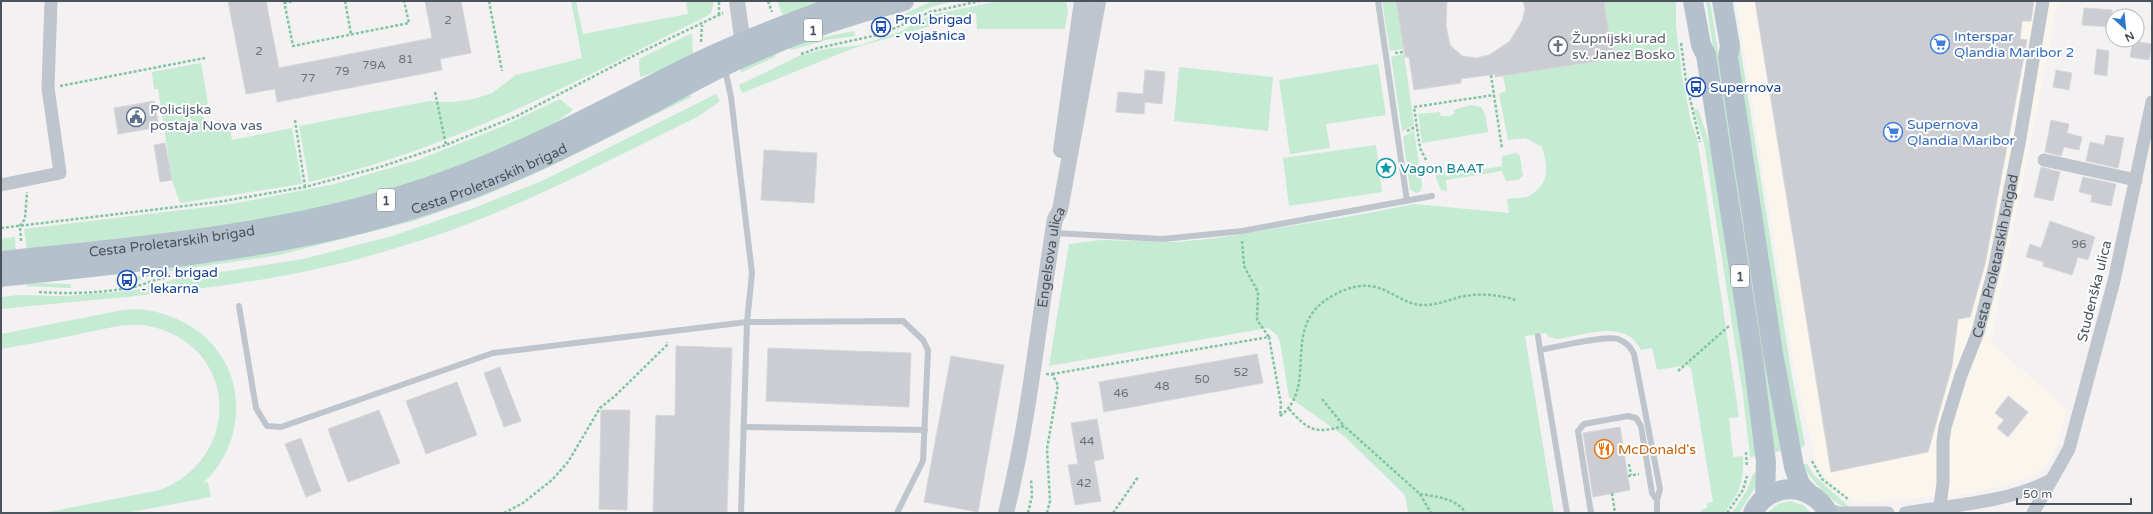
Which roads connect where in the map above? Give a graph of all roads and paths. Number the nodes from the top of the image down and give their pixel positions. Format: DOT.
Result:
graph roads {
  1 [pos="51,1"];
  2 [pos="293,1"];
  3 [pos="345,1"];
  4 [pos="404,1"];
  5 [pos="489,1"];
  6 [pos="719,1"];
  7 [pos="737,1"];
  8 [pos="768,1"];
  9 [pos="851,1"];
  10 [pos="904,1"];
  11 [pos="980,1"];
  12 [pos="1082,1"];
  13 [pos="1098,1"];
  14 [pos="1378,1"];
  15 [pos="1693,1"];
  16 [pos="1702,1"];
  17 [pos="1714,1"];
  18 [pos="1722,1"];
  19 [pos="2043,1"];
  20 [pos="284,2"];
  21 [pos="774,16"];
  22 [pos="702,24"];
  23 [pos="351,34"];
  24 [pos="1681,38"];
  25 [pos="700,46"];
  26 [pos="744,49"];
  27 [pos="798,54"];
  28 [pos="1706,55"];
  29 [pos="1728,57"];
  30 [pos="205,58"];
  31 [pos="723,59"];
  32 [pos="502,71"];
  33 [pos="1491,75"];
  34 [pos="48,88"];
  35 [pos="435,92"];
  36 [pos="1494,95"];
  37 [pos="2152,102"];
  38 [pos="295,120"];
  39 [pos="446,145"];
  40 [pos="1701,148"];
  41 [pos="1502,149"];
  42 [pos="1426,160"];
  43 [pos="2044,160"];
  44 [pos="26,180"];
  45 [pos="2136,180"];
  46 [pos="1,185"];
  47 [pos="305,187"];
  48 [pos="1432,196"];
  49 [pos="1407,201"];
  50 [pos="20,226"];
  51 [pos="1054,226"];
  52 [pos="1,228"];
  53 [pos="1242,231"];
  54 [pos="21,245"];
  55 [pos="1,261"];
  56 [pos="1,277"];
  57 [pos="1516,300"];
  58 [pos="239,306"];
  59 [pos="1728,318"];
  60 [pos="747,322"];
  61 [pos="1729,326"];
  62 [pos="668,331"];
  63 [pos="1730,333"];
  64 [pos="1538,336"];
  65 [pos="1269,337"];
  66 [pos="1540,350"];
  67 [pos="1678,371"];
  68 [pos="1041,374"];
  69 [pos="1052,374"];
  70 [pos="1322,399"];
  71 [pos="1289,409"];
  72 [pos="1344,426"];
  73 [pos="744,427"];
  74 [pos="925,430"];
  75 [pos="1745,450"];
  76 [pos="1811,455"];
  77 [pos="1629,464"];
  78 [pos="1643,474"];
  79 [pos="1138,477"];
  80 [pos="2049,481"];
  81 [pos="1612,493"];
  82 [pos="1420,494"];
  83 [pos="1809,494"];
  84 [pos="1765,497"];
  85 [pos="1657,500"];
  86 [pos="1853,502"];
  87 [pos="1939,510"];
  88 [pos="1827,511"];
  89 [pos="1657,512"];
  90 [pos="504,513"];
  91 [pos="741,513"];
  92 [pos="897,513"];
  93 [pos="1006,513"];
  94 [pos="1047,513"];
  95 [pos="1113,513"];
  96 [pos="1431,513"];
  97 [pos="1466,513"];
  98 [pos="1567,513"];
  99 [pos="1591,513"];
  100 [pos="1615,513"];
  101 [pos="1650,513"];
  102 [pos="1727,513"];
  103 [pos="1753,513"];
  104 [pos="1888,513"];
  105 [pos="1905,513"];
  106 [pos="2032,513"];
  1 -- 34 [label="street"];
  2 -- 20 [label="path"];
  3 -- 23 [label="path"];
  4 -- 23 [label="path"];
  5 -- 32 [label="path"];
  6 -- 22 [label="path"];
  7 -- 26 [label="street"];
  8 -- 21 [label="path"];
  9 -- 26 [label="main road, Cesta Proletarskih brigad / 1"];
  10 -- 26 [label="main road, Cesta Proletarskih brigad / 1"];
  11 -- 27 [label="path"];
  12 -- 51 [label="street"];
  13 -- 51 [label="street, Engelsova ulica"];
  14 -- 49 [label="lane"];
  15 -- 28 [label="main road, 1"];
  16 -- 28 [label="main road"];
  17 -- 29 [label="main road"];
  18 -- 29 [label="main road, 1"];
  19 -- 87 [label="street, Cesta Proletarskih brigad"];
  20 -- 23 [label="path"];
  22 -- 25 [label="path"];
  22 -- 39 [label="path"];
  24 -- 40 [label="path"];
  26 -- 31 [label="main road, Cesta Proletarskih brigad / 1"];
  28 -- 84 [label="main road, 1"];
  29 -- 83 [label="main road, 1"];
  30 -- 34 [label="path"];
  31 -- 55 [label="main road, Cesta Proletarskih brigad / 1"];
  31 -- 56 [label="main road, Cesta Proletarskih brigad / 1"];
  31 -- 60 [label="lane"];
  33 -- 36 [label="path"];
  34 -- 44 [label="street"];
  35 -- 39 [label="path"];
  36 -- 41 [label="path"];
  36 -- 42 [label="path"];
  37 -- 45 [label="street, Studenška ulica"];
  38 -- 47 [label="path"];
  39 -- 47 [label="path"];
  43 -- 45 [label="street"];
  44 -- 46 [label="street"];
  44 -- 50 [label="path"];
  45 -- 80 [label="street, Studenška ulica"];
  47 -- 50 [label="path"];
  48 -- 49 [label="lane"];
  49 -- 53 [label="lane"];
  50 -- 52 [label="path"];
  50 -- 54 [label="path"];
  51 -- 53 [label="lane"];
  51 -- 93 [label="street, Engelsova ulica"];
  53 -- 65 [label="path"];
  57 -- 71 [label="path"];
  58 -- 62 [label="lane"];
  59 -- 61 [label="path"];
  60 -- 62 [label="lane"];
  60 -- 73 [label="lane"];
  60 -- 74 [label="lane"];
  61 -- 63 [label="path"];
  61 -- 67 [label="path"];
  62 -- 90 [label="path"];
  64 -- 66 [label="lane"];
  65 -- 69 [label="path"];
  65 -- 71 [label="path"];
  66 -- 85 [label="lane"];
  66 -- 98 [label="lane"];
  68 -- 69 [label="path"];
  69 -- 94 [label="path"];
  70 -- 72 [label="path"];
  71 -- 72 [label="path"];
  72 -- 82 [label="path"];
  73 -- 74 [label="lane"];
  73 -- 91 [label="lane"];
  74 -- 92 [label="lane"];
  75 -- 102 [label="path"];
  76 -- 86 [label="path"];
  77 -- 78 [label="path"];
  79 -- 95 [label="path"];
  80 -- 87 [label="street"];
  80 -- 106 [label="street, Studenška ulica"];
  81 -- 100 [label="path"];
  82 -- 96 [label="path"];
  82 -- 97 [label="path"];
  83 -- 84 [label="main road"];
  83 -- 88 [label="main road, 1"];
  84 -- 103 [label="main road"];
  85 -- 89 [label="lane"];
  85 -- 99 [label="lane"];
  87 -- 105 [label="street"];
  88 -- 104 [label="street"];
  89 -- 101 [label="lane"];
}
